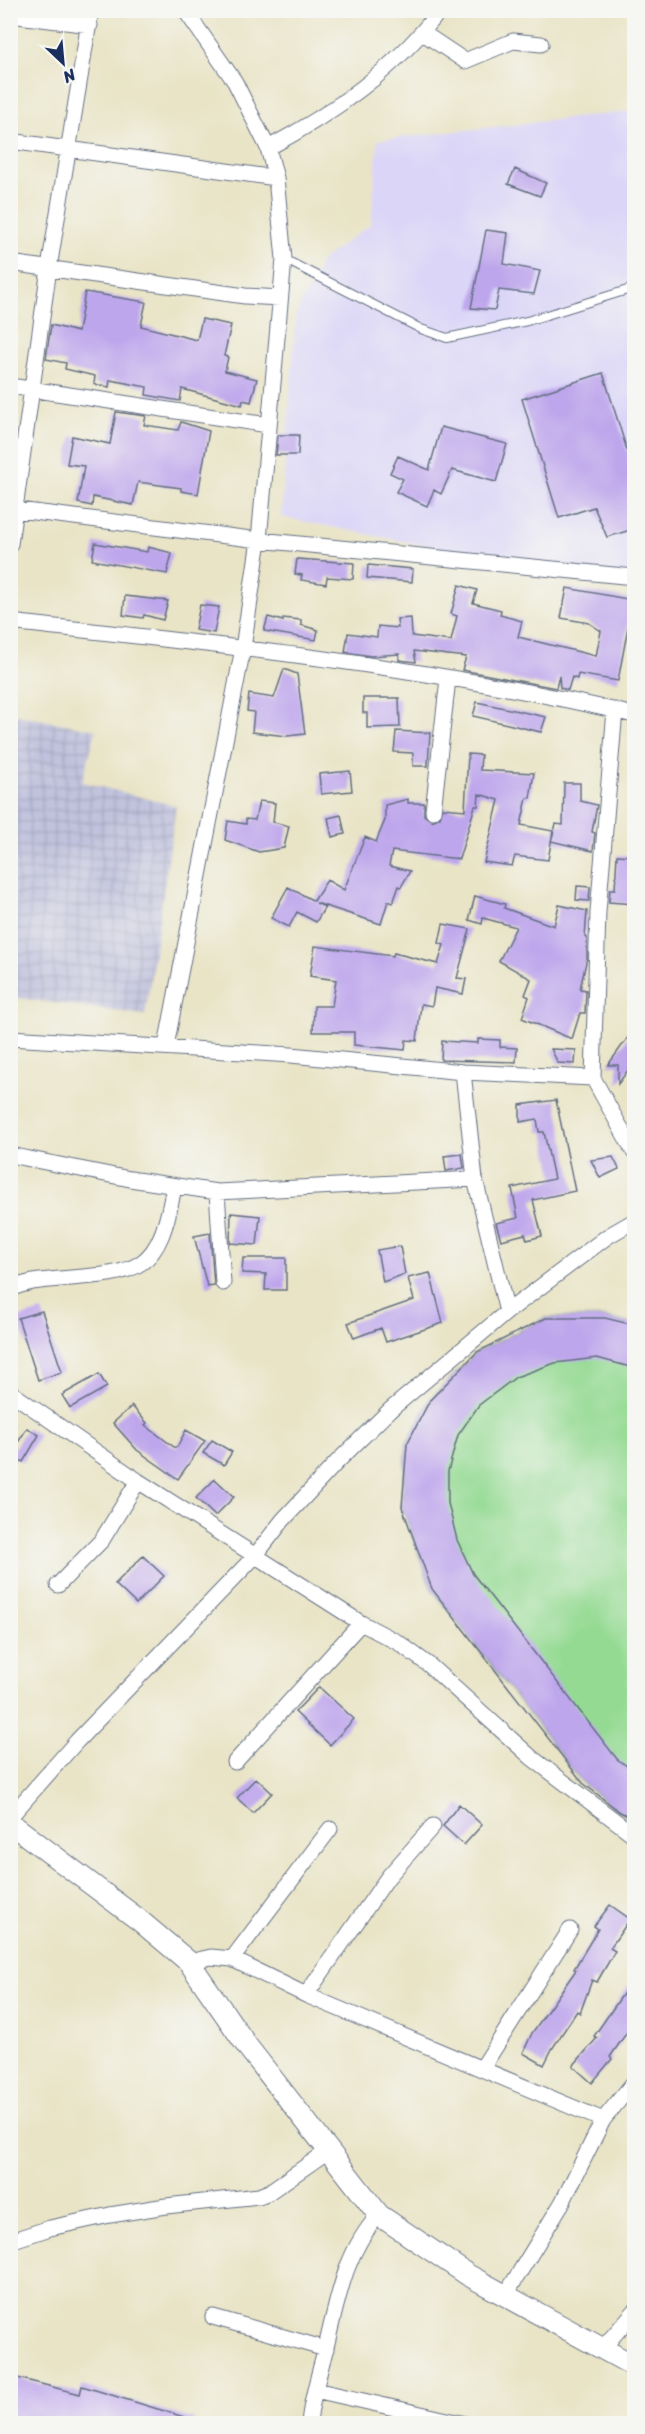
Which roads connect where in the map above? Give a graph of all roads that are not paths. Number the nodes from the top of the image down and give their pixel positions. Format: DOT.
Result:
graph roads {
  1 [pos="440,10"];
  2 [pos="191,12"];
  3 [pos="10,15"];
  4 [pos="91,18"];
  5 [pos="423,33"];
  6 [pos="541,44"];
  7 [pos="10,141"];
  8 [pos="268,148"];
  9 [pos="71,149"];
  10 [pos="276,178"];
  11 [pos="285,259"];
  12 [pos="10,262"];
  13 [pos="49,268"];
  14 [pos="634,288"];
  15 [pos="280,298"];
  16 [pos="10,386"];
  17 [pos="34,389"];
  18 [pos="268,425"];
  19 [pos="13,509"];
  20 [pos="259,540"];
  21 [pos="10,544"];
  22 [pos="634,578"];
  23 [pos="10,622"];
  24 [pos="243,648"];
  25 [pos="448,679"];
  26 [pos="615,710"];
  27 [pos="634,715"];
  28 [pos="433,811"];
  29 [pos="10,1038"];
  30 [pos="166,1046"];
  31 [pos="463,1072"];
  32 [pos="593,1078"];
  33 [pos="634,1150"];
  34 [pos="10,1155"];
  35 [pos="475,1179"];
  36 [pos="174,1186"];
  37 [pos="217,1192"];
  38 [pos="634,1221"];
  39 [pos="223,1283"];
  40 [pos="10,1289"];
  41 [pos="507,1312"];
  42 [pos="10,1392"];
  43 [pos="138,1481"];
  44 [pos="255,1556"];
  45 [pos="58,1585"];
  46 [pos="361,1623"];
  47 [pos="235,1762"];
  48 [pos="10,1817"];
  49 [pos="10,1823"];
  50 [pos="433,1826"];
  51 [pos="330,1829"];
  52 [pos="634,1835"];
  53 [pos="570,1930"];
  54 [pos="232,1959"];
  55 [pos="189,1962"];
  56 [pos="306,1995"];
  57 [pos="482,2068"];
  58 [pos="634,2082"];
  59 [pos="603,2120"];
  60 [pos="328,2151"];
  61 [pos="379,2215"];
  62 [pos="10,2241"];
  63 [pos="504,2296"];
  64 [pos="634,2312"];
  65 [pos="213,2317"];
  66 [pos="326,2349"];
  67 [pos="602,2349"];
  68 [pos="634,2366"];
  69 [pos="315,2390"];
  70 [pos="309,2424"];
  71 [pos="465,2424"];
  1 -- 5 [label="street"];
  2 -- 8 [label="street"];
  3 -- 4 [label="street"];
  4 -- 9 [label="street"];
  5 -- 6 [label="street"];
  5 -- 8 [label="street"];
  7 -- 9 [label="street"];
  8 -- 10 [label="street"];
  9 -- 10 [label="street"];
  9 -- 13 [label="street"];
  10 -- 11 [label="street"];
  11 -- 14 [label="lane"];
  11 -- 15 [label="street"];
  12 -- 13 [label="street"];
  13 -- 15 [label="street"];
  13 -- 17 [label="street"];
  15 -- 18 [label="street"];
  16 -- 17 [label="street"];
  17 -- 18 [label="street"];
  17 -- 19 [label="street"];
  18 -- 20 [label="street"];
  19 -- 20 [label="street"];
  19 -- 21 [label="street"];
  20 -- 22 [label="street"];
  20 -- 24 [label="street"];
  23 -- 24 [label="street"];
  24 -- 25 [label="street"];
  24 -- 30 [label="street"];
  25 -- 26 [label="street"];
  25 -- 28 [label="street"];
  26 -- 27 [label="street"];
  26 -- 32 [label="street"];
  29 -- 30 [label="street"];
  30 -- 31 [label="street"];
  31 -- 32 [label="street"];
  31 -- 35 [label="street"];
  32 -- 33 [label="street"];
  34 -- 36 [label="street"];
  35 -- 37 [label="street"];
  35 -- 41 [label="street"];
  36 -- 37 [label="street"];
  36 -- 40 [label="street"];
  37 -- 39 [label="street"];
  38 -- 41 [label="street"];
  41 -- 44 [label="street"];
  42 -- 43 [label="street"];
  43 -- 44 [label="street"];
  43 -- 45 [label="street"];
  44 -- 46 [label="street"];
  44 -- 48 [label="street"];
  46 -- 47 [label="street"];
  46 -- 52 [label="street"];
  49 -- 55 [label="street"];
  50 -- 56 [label="street"];
  51 -- 54 [label="street"];
  53 -- 57 [label="street"];
  54 -- 55 [label="street"];
  54 -- 56 [label="street"];
  55 -- 60 [label="street"];
  56 -- 57 [label="street"];
  57 -- 59 [label="street"];
  58 -- 59 [label="street"];
  59 -- 63 [label="street"];
  60 -- 61 [label="street"];
  60 -- 62 [label="street"];
  61 -- 63 [label="street"];
  61 -- 66 [label="street"];
  63 -- 67 [label="street"];
  64 -- 67 [label="street"];
  65 -- 66 [label="street"];
  66 -- 69 [label="street"];
  67 -- 68 [label="street"];
  69 -- 70 [label="street"];
  69 -- 71 [label="street"];
}
